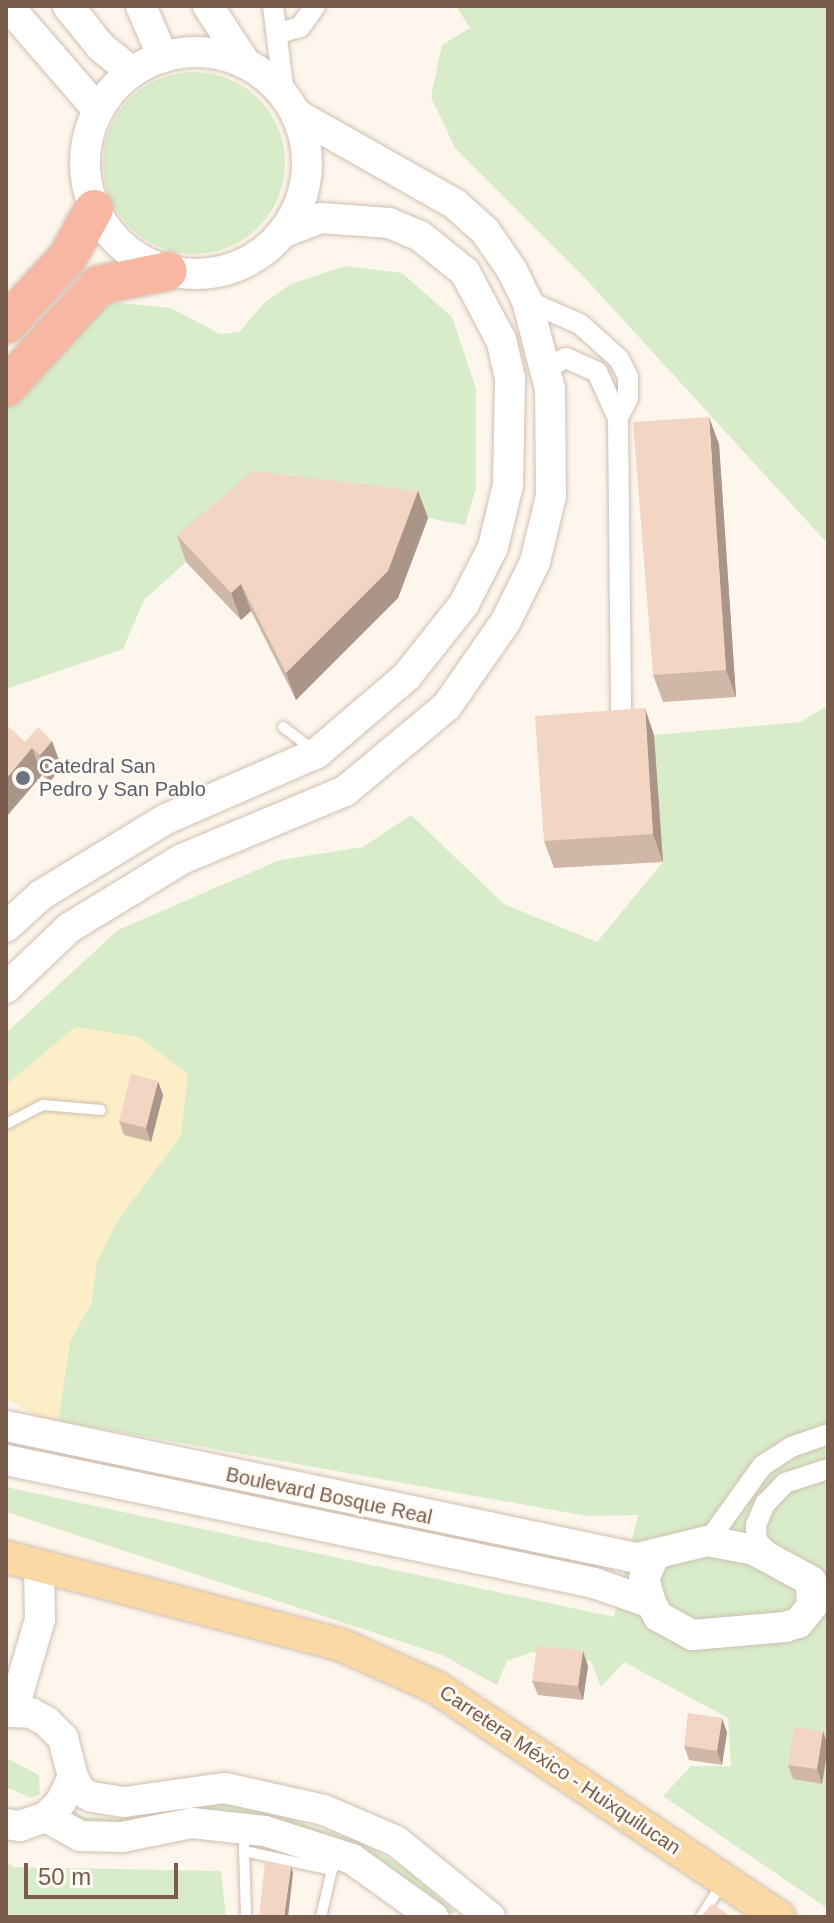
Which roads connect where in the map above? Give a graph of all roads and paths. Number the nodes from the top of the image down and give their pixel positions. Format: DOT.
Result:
graph roads {
  1 [pos="8,6"];
  2 [pos="68,6"];
  3 [pos="141,6"];
  4 [pos="208,6"];
  5 [pos="273,6"];
  6 [pos="315,6"];
  7 [pos="280,33"];
  8 [pos="163,57"];
  9 [pos="246,64"];
  10 [pos="132,72"];
  11 [pos="290,104"];
  12 [pos="98,110"];
  13 [pos="94,209"];
  14 [pos="284,232"];
  15 [pos="168,271"];
  16 [pos="527,301"];
  17 [pos="6,324"];
  18 [pos="546,368"];
  19 [pos="11,370"];
  20 [pos="618,418"];
  21 [pos="621,724"];
  22 [pos="283,727"];
  23 [pos="317,753"];
  24 [pos="6,927"];
  25 [pos="6,988"];
  26 [pos="101,1110"];
  27 [pos="6,1124"];
  28 [pos="8,1432"];
  29 [pos="828,1434"];
  30 [pos="6,1460"];
  31 [pos="828,1469"];
  32 [pos="708,1541"];
  33 [pos="6,1557"];
  34 [pos="654,1557"];
  35 [pos="775,1559"];
  36 [pos="39,1566"];
  37 [pos="815,1572"];
  38 [pos="651,1603"];
  39 [pos="816,1614"];
  40 [pos="9,1712"];
  41 [pos="73,1777"];
  42 [pos="46,1817"];
  43 [pos="6,1824"];
  44 [pos="244,1839"];
  45 [pos="334,1862"];
  46 [pos="725,1880"];
  47 [pos="246,1917"];
  48 [pos="321,1917"];
  49 [pos="433,1917"];
  50 [pos="490,1917"];
  51 [pos="701,1917"];
  52 [pos="779,1917"];
  1 -- 12 [label="main road"];
  2 -- 10 [label="main road"];
  3 -- 8 [label="main road"];
  4 -- 9 [label="main road"];
  5 -- 7 [label="street"];
  6 -- 7 [label="street"];
  7 -- 11 [label="street"];
  8 -- 9 [label="main road"];
  8 -- 10 [label="main road"];
  9 -- 11 [label="main road"];
  10 -- 12 [label="main road"];
  11 -- 14 [label="main road"];
  11 -- 16 [label="main road"];
  12 -- 13 [label="main road"];
  13 -- 15 [label="main road"];
  13 -- 17 [label="highway"];
  14 -- 15 [label="main road"];
  14 -- 23 [label="main road"];
  15 -- 19 [label="highway"];
  16 -- 18 [label="main road"];
  16 -- 20 [label="street"];
  18 -- 20 [label="street"];
  18 -- 25 [label="main road"];
  20 -- 21 [label="street"];
  22 -- 23 [label="lane"];
  23 -- 24 [label="main road"];
  26 -- 27 [label="lane"];
  28 -- 34 [label="main road, Boulevard Bosque Real"];
  29 -- 32 [label="street"];
  30 -- 38 [label="main road, Boulevard Bosque Real"];
  31 -- 35 [label="street"];
  32 -- 34 [label="main road"];
  32 -- 35 [label="main road"];
  33 -- 36 [label="main road, Carretera México - Huixquilucan"];
  34 -- 38 [label="main road"];
  35 -- 37 [label="main road"];
  36 -- 40 [label="main road"];
  36 -- 46 [label="main road, Carretera México - Huixquilucan"];
  37 -- 39 [label="main road"];
  38 -- 39 [label="main road"];
  40 -- 41 [label="main road"];
  41 -- 42 [label="main road"];
  41 -- 50 [label="main road"];
  42 -- 43 [label="main road"];
  42 -- 44 [label="main road"];
  44 -- 45 [label="main road"];
  44 -- 47 [label="lane"];
  45 -- 48 [label="lane"];
  45 -- 49 [label="main road"];
  46 -- 51 [label="lane"];
  46 -- 52 [label="main road, Carretera México - Huixquilucan"];
}
